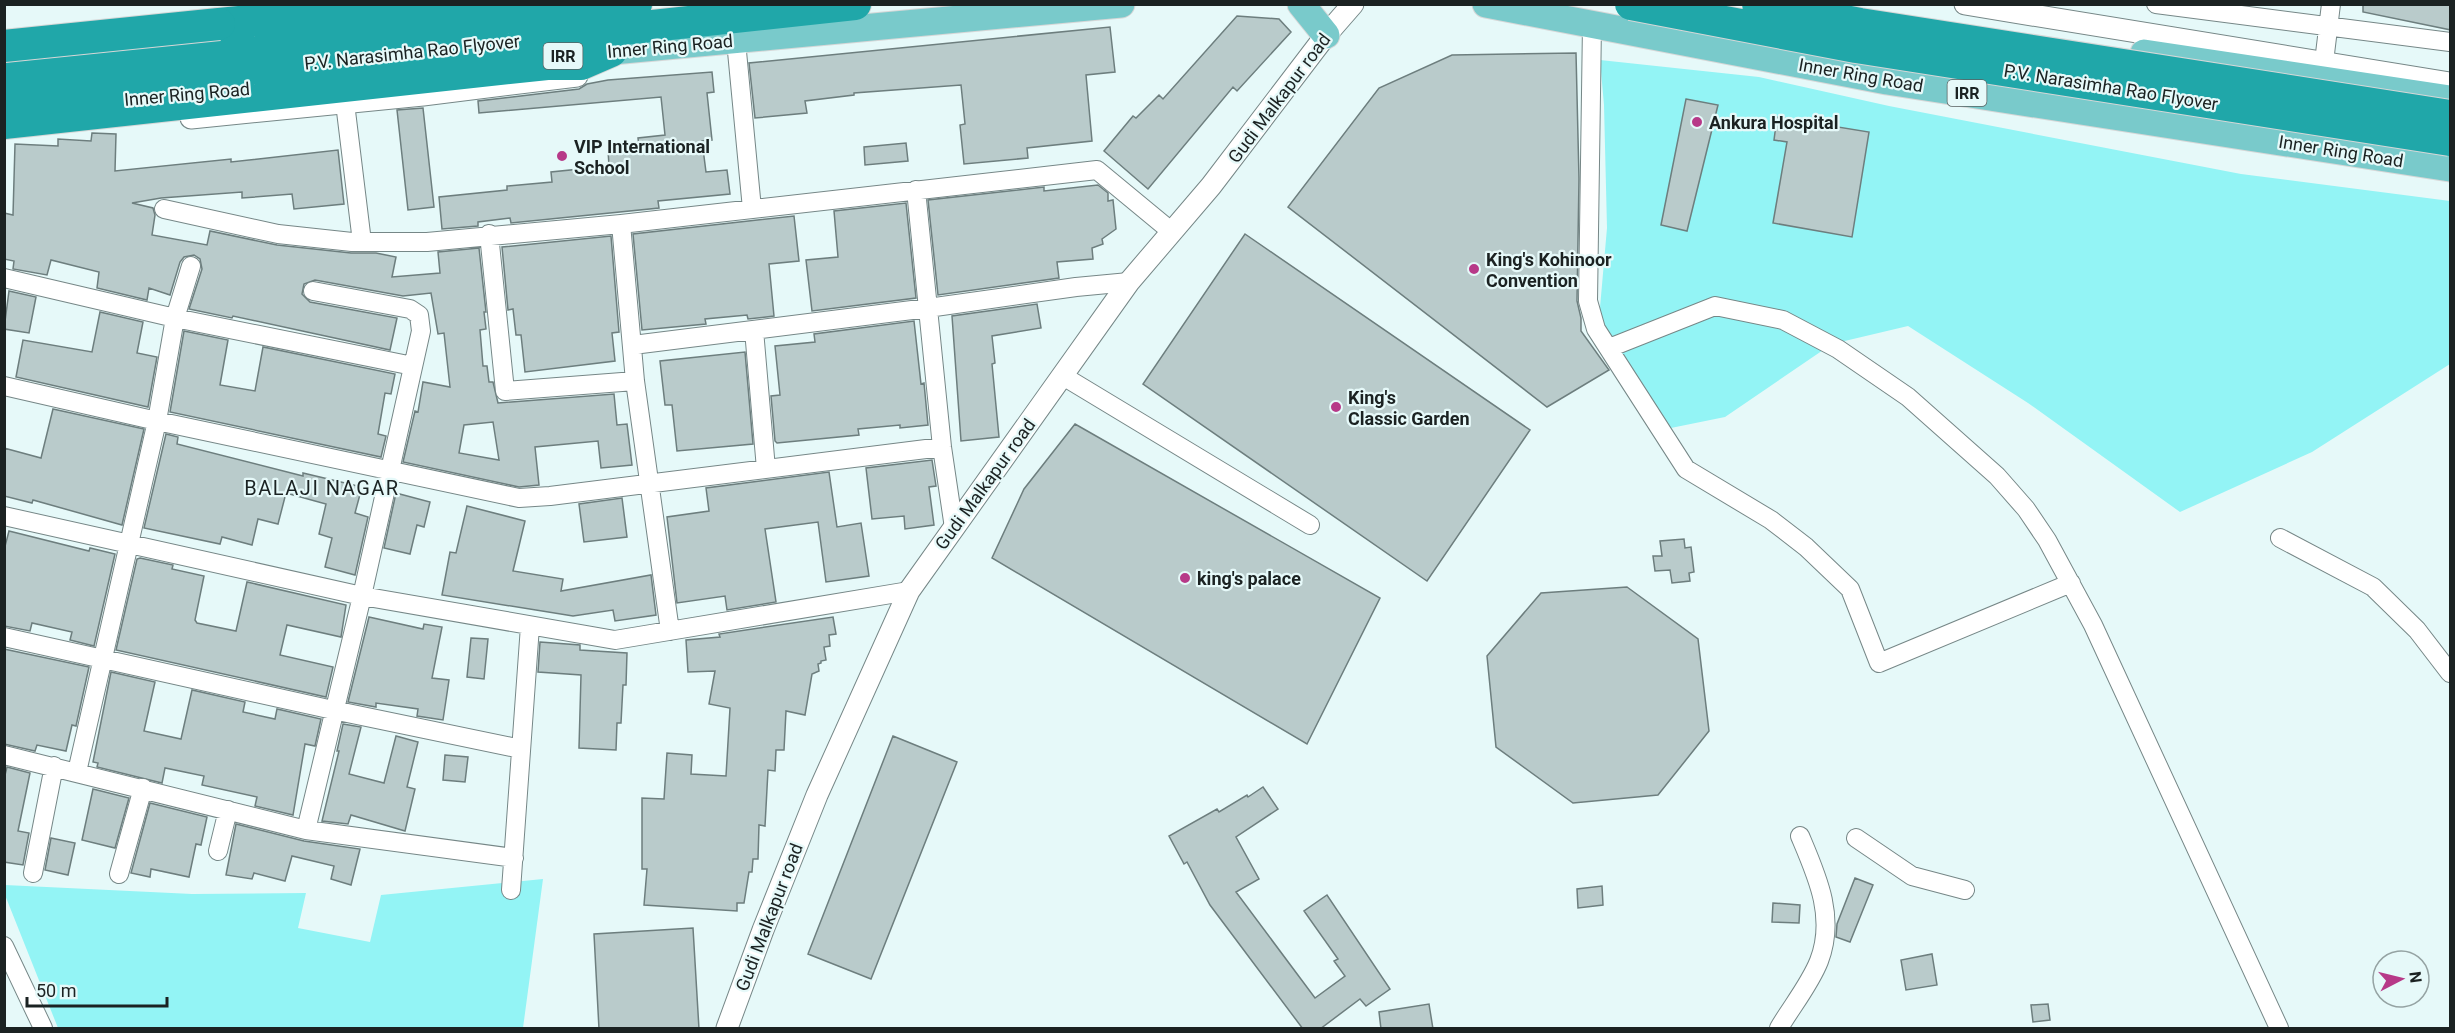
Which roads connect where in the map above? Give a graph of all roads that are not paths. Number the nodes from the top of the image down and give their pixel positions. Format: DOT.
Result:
graph roads {
  1 [pos="636,4"];
  2 [pos="855,4"];
  3 [pos="1121,4"];
  4 [pos="1301,4"];
  5 [pos="1353,4"];
  6 [pos="1486,4"];
  7 [pos="1631,4"];
  8 [pos="1758,4"];
  9 [pos="1834,4"];
  10 [pos="1965,4"];
  11 [pos="2156,4"];
  12 [pos="2331,4"];
  13 [pos="582,5"];
  14 [pos="2197,8"];
  15 [pos="520,12"];
  16 [pos="1592,24"];
  17 [pos="2328,27"];
  18 [pos="1326,35"];
  19 [pos="736,40"];
  20 [pos="4,41"];
  21 [pos="2451,42"];
  22 [pos="4,46"];
  23 [pos="619,50"];
  24 [pos="60,54"];
  25 [pos="4,61"];
  26 [pos="2324,62"];
  27 [pos="2224,64"];
  28 [pos="4,72"];
  29 [pos="2451,83"];
  30 [pos="4,96"];
  31 [pos="2451,99"];
  32 [pos="345,103"];
  33 [pos="4,112"];
  34 [pos="2451,116"];
  35 [pos="4,123"];
  36 [pos="2216,132"];
  37 [pos="4,136"];
  38 [pos="2451,140"];
  39 [pos="2451,168"];
  40 [pos="916,190"];
  41 [pos="164,209"];
  42 [pos="752,209"];
  43 [pos="621,224"];
  44 [pos="1172,232"];
  45 [pos="489,234"];
  46 [pos="362,242"];
  47 [pos="191,266"];
  48 [pos="4,278"];
  49 [pos="1129,282"];
  50 [pos="313,291"];
  51 [pos="928,308"];
  52 [pos="175,318"];
  53 [pos="754,330"];
  54 [pos="633,345"];
  55 [pos="1609,348"];
  56 [pos="413,366"];
  57 [pos="1063,376"];
  58 [pos="635,381"];
  59 [pos="4,386"];
  60 [pos="157,421"];
  61 [pos="942,447"];
  62 [pos="766,469"];
  63 [pos="389,471"];
  64 [pos="650,483"];
  65 [pos="4,516"];
  66 [pos="1310,525"];
  67 [pos="954,528"];
  68 [pos="2280,537"];
  69 [pos="129,543"];
  70 [pos="2070,584"];
  71 [pos="909,591"];
  72 [pos="362,596"];
  73 [pos="530,626"];
  74 [pos="670,631"];
  75 [pos="4,637"];
  76 [pos="102,660"];
  77 [pos="2451,673"];
  78 [pos="333,710"];
  79 [pos="521,749"];
  80 [pos="4,755"];
  81 [pos="54,766"];
  82 [pos="77,772"];
  83 [pos="143,789"];
  84 [pos="228,810"];
  85 [pos="306,830"];
  86 [pos="1800,836"];
  87 [pos="1856,838"];
  88 [pos="218,851"];
  89 [pos="514,858"];
  90 [pos="33,873"];
  91 [pos="119,874"];
  92 [pos="511,890"];
  93 [pos="1965,890"];
  94 [pos="4,946"];
  95 [pos="43,1029"];
  96 [pos="727,1029"];
  97 [pos="1779,1029"];
  98 [pos="2279,1029"];
  1 -- 28 [label="highway, P.V. Narasimha Rao Flyover"];
  2 -- 30 [label="highway, P.V. Narasimha Rao Flyover"];
  3 -- 19 [label="main road, Inner Ring Road / IRR"];
  4 -- 18 [label="main road"];
  5 -- 18 [label="street, Gudi Malkapur road"];
  6 -- 16 [label="main road, Inner Ring Road / IRR"];
  7 -- 38 [label="highway, P.V. Narasimha Rao Flyover, bridge"];
  8 -- 34 [label="highway, P.V. Narasimha Rao Flyover, bridge"];
  9 -- 27 [label="main road"];
  10 -- 26 [label="street"];
  11 -- 14 [label="street"];
  12 -- 17 [label="street"];
  13 -- 15 [label="main road"];
  14 -- 17 [label="street"];
  15 -- 22 [label="highway, bridge"];
  15 -- 24 [label="main road"];
  16 -- 36 [label="main road, Inner Ring Road / IRR"];
  16 -- 55 [label="street"];
  17 -- 21 [label="street"];
  17 -- 26 [label="street"];
  18 -- 44 [label="street, Gudi Malkapur road"];
  19 -- 23 [label="main road, Inner Ring Road / IRR"];
  19 -- 42 [label="street"];
  20 -- 24 [label="street"];
  23 -- 32 [label="street"];
  23 -- 33 [label="main road, Inner Ring Road / IRR"];
  23 -- 35 [label="highway"];
  24 -- 25 [label="main road"];
  26 -- 29 [label="street"];
  27 -- 31 [label="main road"];
  27 -- 36 [label="main road"];
  32 -- 37 [label="street"];
  32 -- 46 [label="street"];
  36 -- 39 [label="main road, Inner Ring Road / IRR"];
  40 -- 42 [label="street"];
  40 -- 44 [label="street"];
  40 -- 51 [label="street"];
  41 -- 46 [label="street"];
  42 -- 43 [label="street"];
  43 -- 45 [label="street"];
  43 -- 54 [label="street"];
  44 -- 49 [label="street, Gudi Malkapur road"];
  45 -- 46 [label="street"];
  45 -- 58 [label="street"];
  47 -- 52 [label="street"];
  48 -- 52 [label="street"];
  49 -- 51 [label="street"];
  49 -- 57 [label="street, Gudi Malkapur road"];
  50 -- 56 [label="street"];
  51 -- 53 [label="street"];
  51 -- 61 [label="street"];
  52 -- 56 [label="street"];
  52 -- 60 [label="street"];
  53 -- 54 [label="street"];
  53 -- 62 [label="street"];
  54 -- 58 [label="street"];
  55 -- 70 [label="street"];
  55 -- 70 [label="street"];
  56 -- 63 [label="street"];
  57 -- 66 [label="street"];
  57 -- 67 [label="street, Gudi Malkapur road"];
  58 -- 64 [label="street"];
  59 -- 60 [label="street"];
  60 -- 63 [label="street"];
  60 -- 69 [label="street"];
  61 -- 62 [label="street"];
  61 -- 67 [label="street"];
  62 -- 64 [label="street"];
  63 -- 64 [label="street"];
  63 -- 72 [label="street"];
  64 -- 74 [label="street"];
  65 -- 69 [label="street"];
  67 -- 71 [label="street, Gudi Malkapur road"];
  68 -- 77 [label="street"];
  69 -- 72 [label="street"];
  69 -- 76 [label="street"];
  70 -- 98 [label="street"];
  71 -- 74 [label="street"];
  71 -- 96 [label="street, Gudi Malkapur road"];
  72 -- 73 [label="street"];
  72 -- 78 [label="street"];
  73 -- 74 [label="street"];
  73 -- 79 [label="street"];
  75 -- 76 [label="street"];
  76 -- 78 [label="street"];
  76 -- 82 [label="street"];
  78 -- 79 [label="street"];
  78 -- 85 [label="street"];
  79 -- 89 [label="street"];
  80 -- 81 [label="street"];
  81 -- 82 [label="street"];
  81 -- 90 [label="street"];
  82 -- 83 [label="street"];
  83 -- 84 [label="street"];
  83 -- 91 [label="street"];
  84 -- 85 [label="street"];
  84 -- 88 [label="street"];
  85 -- 89 [label="street"];
  86 -- 97 [label="street"];
  87 -- 93 [label="street"];
  89 -- 92 [label="street"];
  94 -- 95 [label="street"];
}
